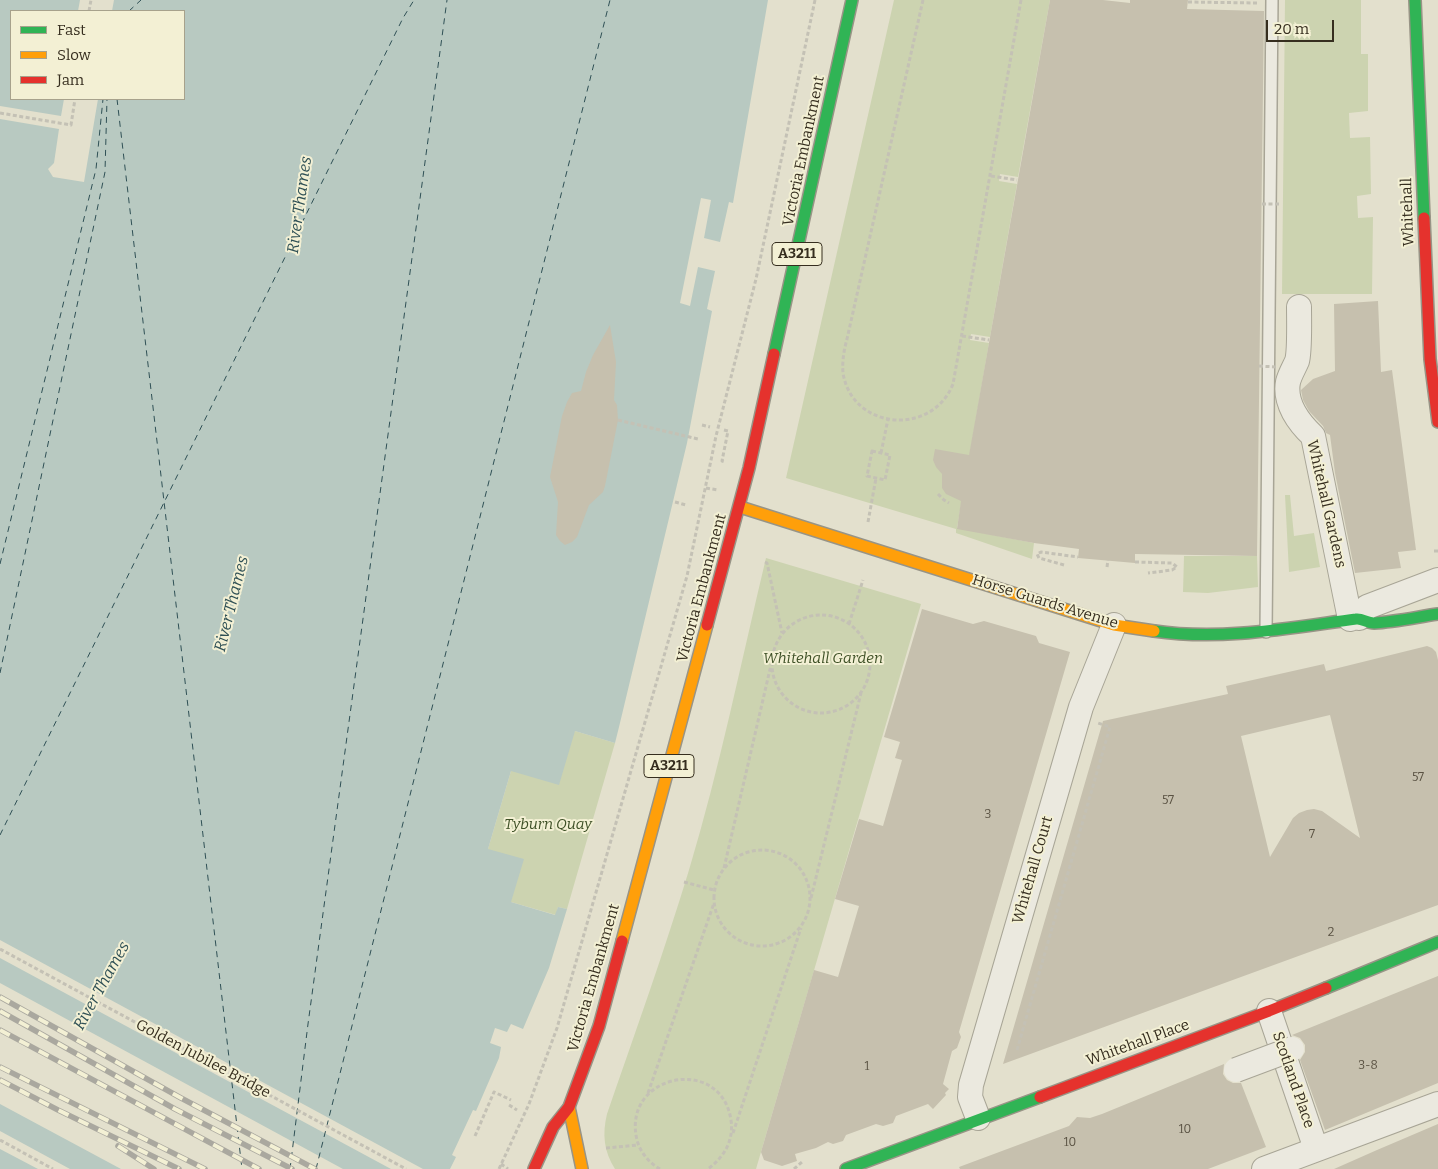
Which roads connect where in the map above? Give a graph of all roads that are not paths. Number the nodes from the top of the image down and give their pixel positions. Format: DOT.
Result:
graph roads {
  1 [pos="852,0"];
  2 [pos="1272,0"];
  3 [pos="1415,0"];
  4 [pos="1432,287"];
  5 [pos="1299,307"];
  6 [pos="1438,422"];
  7 [pos="740,507"];
  8 [pos="1438,580"];
  9 [pos="1438,614"];
  10 [pos="1355,618"];
  11 [pos="1114,625"];
  12 [pos="1266,632"];
  13 [pos="1438,942"];
  14 [pos="1268,1011"];
  15 [pos="1292,1049"];
  16 [pos="1236,1070"];
  17 [pos="1438,1104"];
  18 [pos="569,1107"];
  19 [pos="978,1118"];
  20 [pos="1316,1149"];
  21 [pos="534,1169"];
  22 [pos="582,1169"];
  23 [pos="846,1169"];
  24 [pos="1264,1169"];
  1 -- 7 [label="main road, Victoria Embankment / A3211"];
  2 -- 12 [label="lane"];
  3 -- 4 [label="main road, Whitehall"];
  4 -- 6 [label="main road, Whitehall"];
  5 -- 10 [label="street, Whitehall Gardens"];
  7 -- 11 [label="main road, Horse Guards Avenue"];
  7 -- 18 [label="main road, Victoria Embankment / A3211"];
  8 -- 10 [label="street"];
  9 -- 10 [label="main road, Horse Guards Avenue"];
  10 -- 12 [label="main road, Horse Guards Avenue"];
  11 -- 12 [label="main road, Horse Guards Avenue"];
  11 -- 19 [label="street, Whitehall Court"];
  13 -- 14 [label="main road, Whitehall Place"];
  14 -- 19 [label="main road, Whitehall Place"];
  14 -- 20 [label="street, Scotland Place"];
  15 -- 16 [label="street, bridge"];
  17 -- 20 [label="street"];
  18 -- 21 [label="main road, Victoria Embankment / A3211"];
  18 -- 22 [label="main road"];
  19 -- 23 [label="main road, Whitehall Place"];
  20 -- 24 [label="street"];
}
